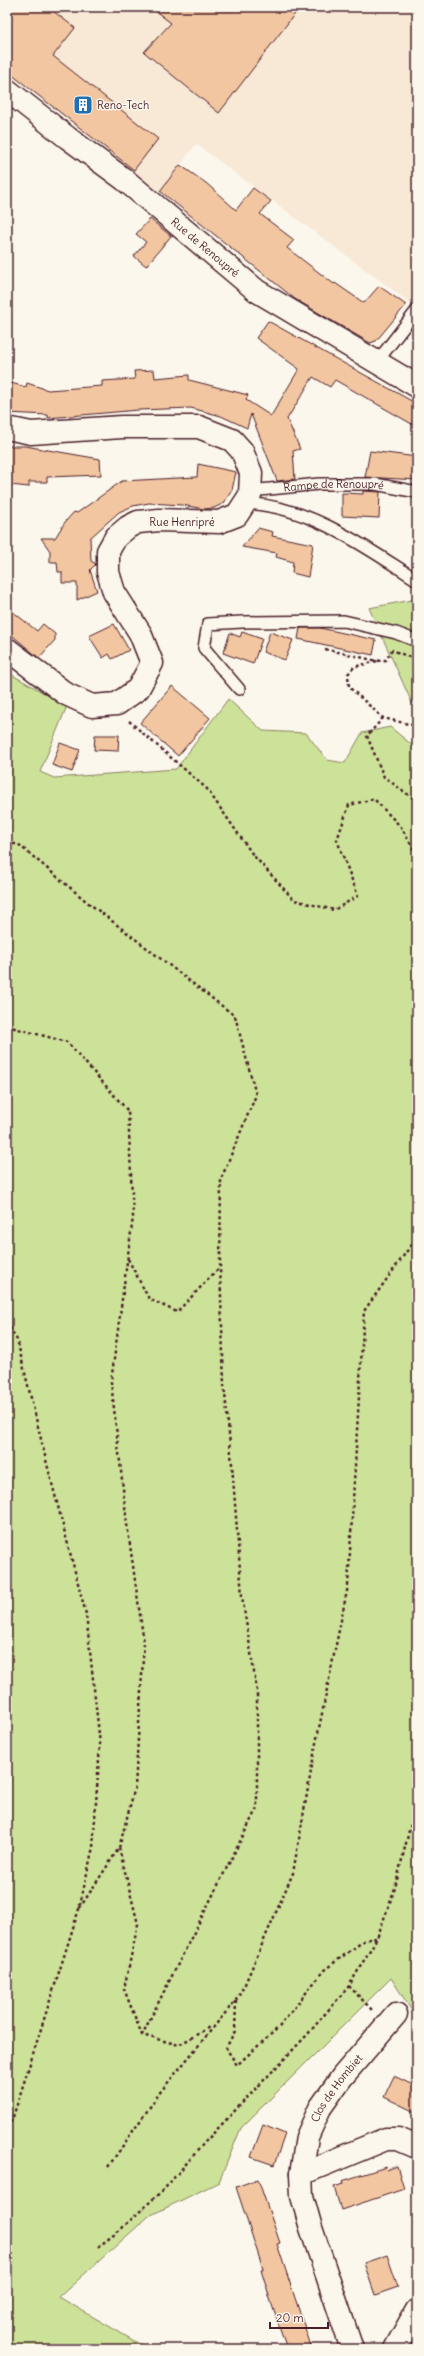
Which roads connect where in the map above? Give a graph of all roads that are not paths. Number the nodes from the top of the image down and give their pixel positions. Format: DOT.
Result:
graph roads {
  1 [pos="7,90"];
  2 [pos="417,310"];
  3 [pos="376,363"];
  4 [pos="417,386"];
  5 [pos="7,428"];
  6 [pos="417,492"];
  7 [pos="247,497"];
  8 [pos="417,580"];
  9 [pos="417,641"];
  10 [pos="7,649"];
  11 [pos="239,689"];
  12 [pos="392,2020"];
  13 [pos="417,2147"];
  14 [pos="301,2174"];
  15 [pos="417,2310"];
  16 [pos="352,2349"];
  17 [pos="395,2349"];
  1 -- 3 [label="street, Rue de Renoupré"];
  2 -- 3 [label="lane"];
  3 -- 4 [label="street, Rue de Renoupré"];
  5 -- 7 [label="street"];
  6 -- 7 [label="lane, Rampe de Renoupré"];
  7 -- 8 [label="lane"];
  7 -- 10 [label="street, Rue Henripré"];
  9 -- 11 [label="lane"];
  12 -- 14 [label="street, Clos de Hombiet"];
  13 -- 14 [label="street"];
  14 -- 16 [label="street, Clos de Hombiet"];
  15 -- 17 [label="street"];
}
